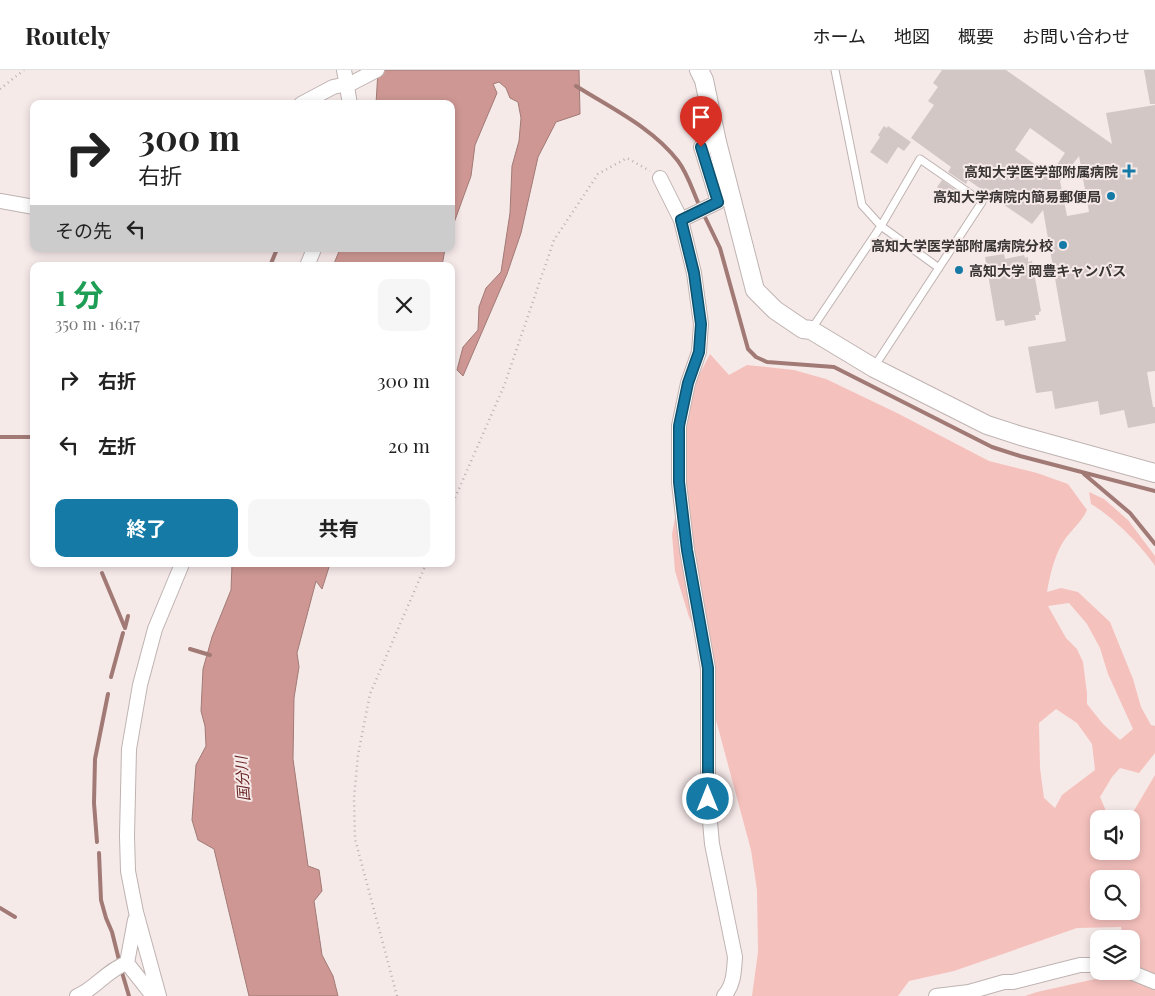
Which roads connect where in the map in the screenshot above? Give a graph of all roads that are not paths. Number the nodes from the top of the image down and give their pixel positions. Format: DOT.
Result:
graph roads {
  1 [pos="344,70"];
  2 [pos="377,70"];
  3 [pos="699,70"];
  4 [pos="835,70"];
  5 [pos="349,83"];
  6 [pos="309,100"];
  7 [pos="350,100"];
  8 [pos="717,142"];
  9 [pos="660,178"];
  10 [pos="0,201"];
  11 [pos="30,206"];
  12 [pos="686,217"];
  13 [pos="881,226"];
  14 [pos="939,268"];
  15 [pos="811,330"];
  16 [pos="874,368"];
  17 [pos="1155,473"];
  18 [pos="181,567"];
  19 [pos="136,912"];
  20 [pos="127,963"];
  21 [pos="1090,966"];
  22 [pos="1140,976"];
  23 [pos="1155,982"];
  24 [pos="77,996"];
  25 [pos="153,996"];
  26 [pos="159,996"];
  27 [pos="724,996"];
  28 [pos="936,996"];
  1 -- 5 [label="street"];
  2 -- 5 [label="street"];
  3 -- 8 [label="street"];
  4 -- 13 [label="lane"];
  5 -- 6 [label="street"];
  5 -- 7 [label="street"];
  8 -- 12 [label="street"];
  8 -- 15 [label="street"];
  9 -- 12 [label="street"];
  10 -- 11 [label="street"];
  12 -- 27 [label="street"];
  13 -- 14 [label="lane"];
  13 -- 14 [label="lane"];
  13 -- 15 [label="lane"];
  14 -- 16 [label="lane"];
  15 -- 16 [label="street"];
  16 -- 17 [label="street"];
  18 -- 19 [label="street"];
  19 -- 20 [label="street"];
  19 -- 26 [label="street"];
  20 -- 24 [label="street"];
  20 -- 25 [label="street"];
  21 -- 28 [label="street"];
  22 -- 23 [label="street"];
}
